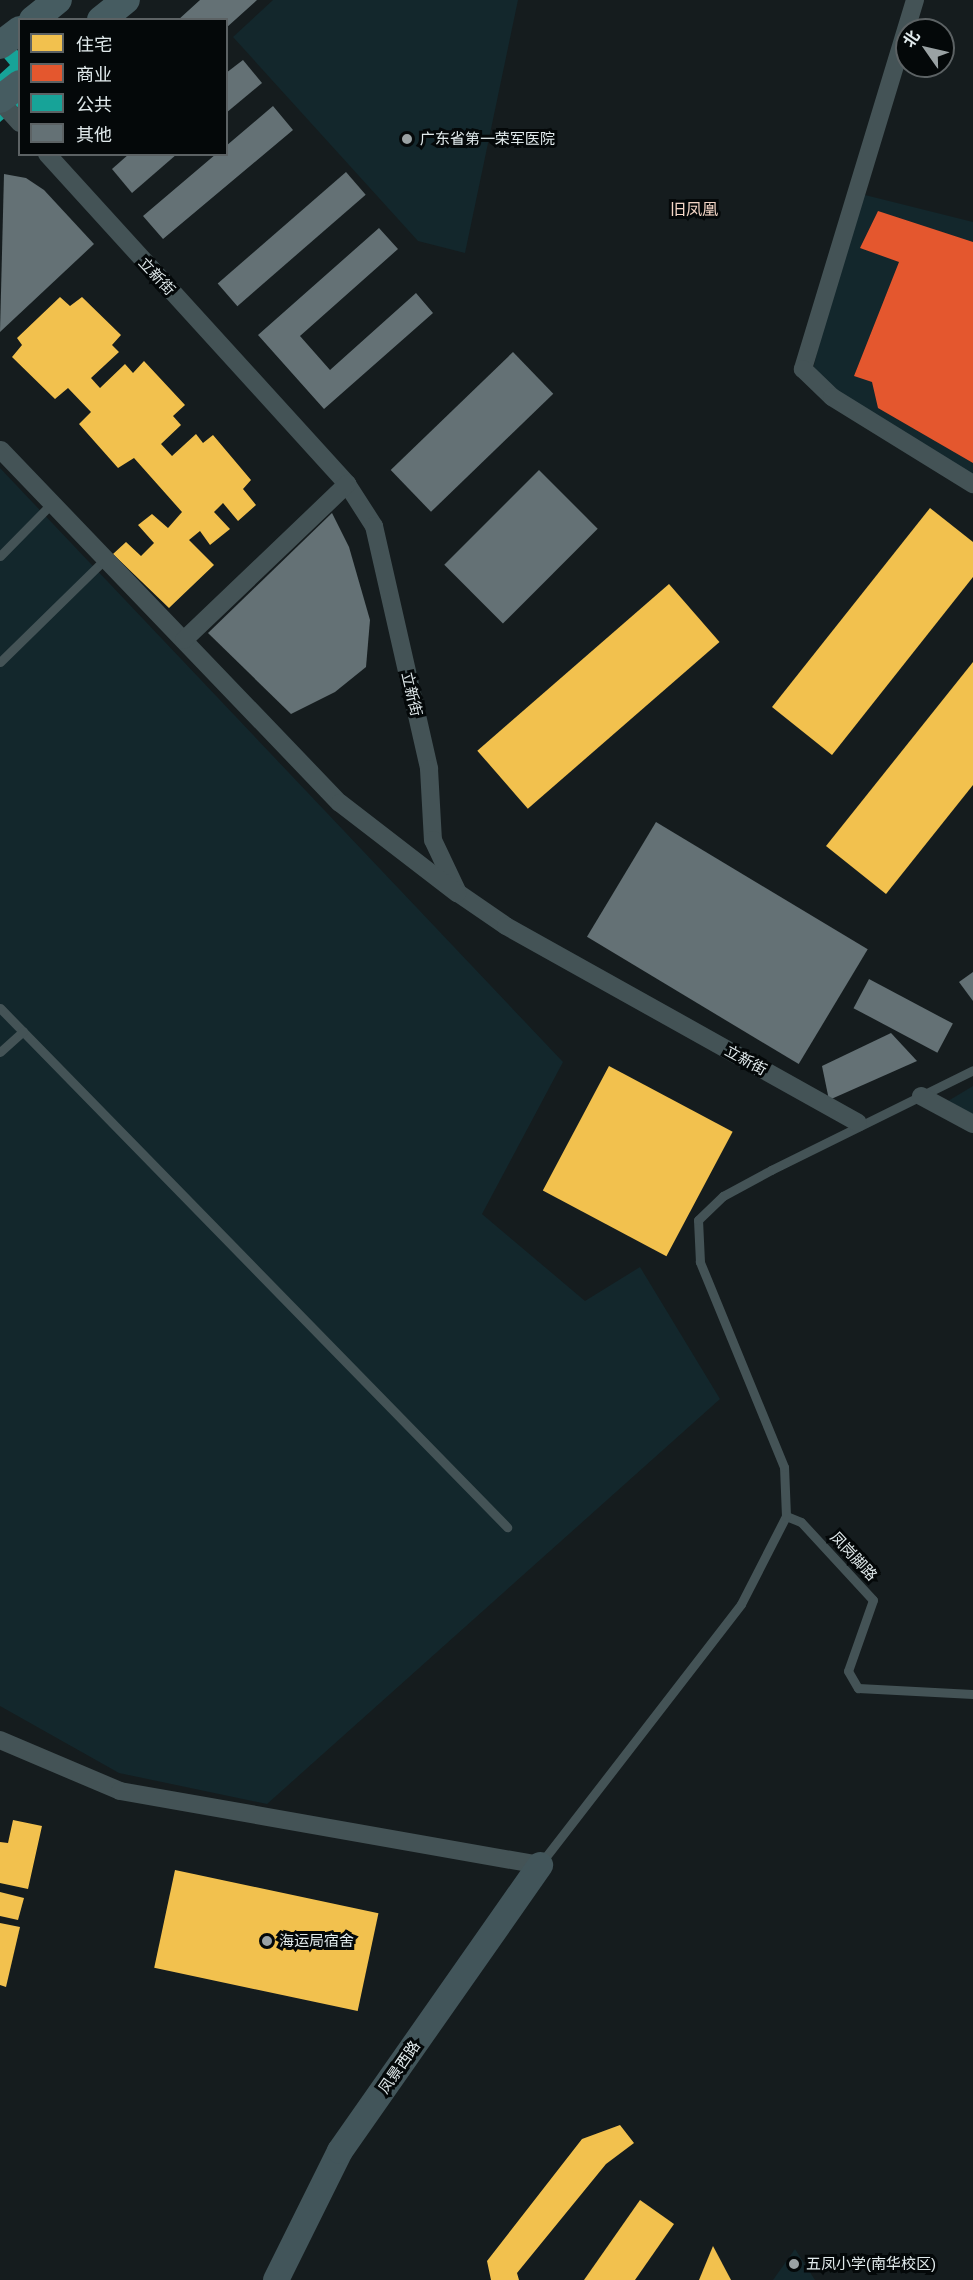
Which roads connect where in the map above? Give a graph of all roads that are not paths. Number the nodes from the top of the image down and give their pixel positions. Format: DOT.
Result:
graph roads {
  1 [pos="58,0"];
  2 [pos="126,0"];
  3 [pos="915,0"];
  4 [pos="36,18"];
  5 [pos="104,18"];
  6 [pos="18,32"];
  7 [pos="0,45"];
  8 [pos="18,86"];
  9 [pos="0,100"];
  10 [pos="18,121"];
  11 [pos="49,156"];
  12 [pos="0,450"];
  13 [pos="347,483"];
  14 [pos="973,484"];
  15 [pos="52,503"];
  16 [pos="0,556"];
  17 [pos="105,559"];
  18 [pos="184,640"];
  19 [pos="0,662"];
  20 [pos="458,893"];
  21 [pos="0,1008"];
  22 [pos="23,1031"];
  23 [pos="0,1052"];
  24 [pos="973,1070"];
  25 [pos="921,1096"];
  26 [pos="858,1123"];
  27 [pos="973,1124"];
  28 [pos="786,1516"];
  29 [pos="507,1527"];
  30 [pos="973,1694"];
  31 [pos="0,1740"];
  32 [pos="540,1865"];
  33 [pos="276,2280"];
  1 -- 4 [label="main road"];
  2 -- 5 [label="main road"];
  3 -- 14 [label="street"];
  6 -- 7 [label="main road"];
  8 -- 9 [label="main road"];
  9 -- 10 [label="street"];
  11 -- 13 [label="street, 立新街"];
  12 -- 15 [label="street"];
  13 -- 18 [label="street"];
  13 -- 20 [label="street, 立新街"];
  15 -- 16 [label="lane"];
  15 -- 17 [label="street"];
  17 -- 18 [label="street"];
  17 -- 19 [label="lane"];
  18 -- 20 [label="street"];
  20 -- 26 [label="street, 立新街"];
  21 -- 22 [label="lane"];
  22 -- 23 [label="lane"];
  22 -- 29 [label="lane"];
  24 -- 25 [label="lane"];
  25 -- 26 [label="lane"];
  25 -- 27 [label="street"];
  26 -- 28 [label="lane"];
  28 -- 30 [label="lane, 凤岗脚路"];
  28 -- 32 [label="lane"];
  31 -- 32 [label="street"];
  32 -- 33 [label="street, 凤景西路"];
}
